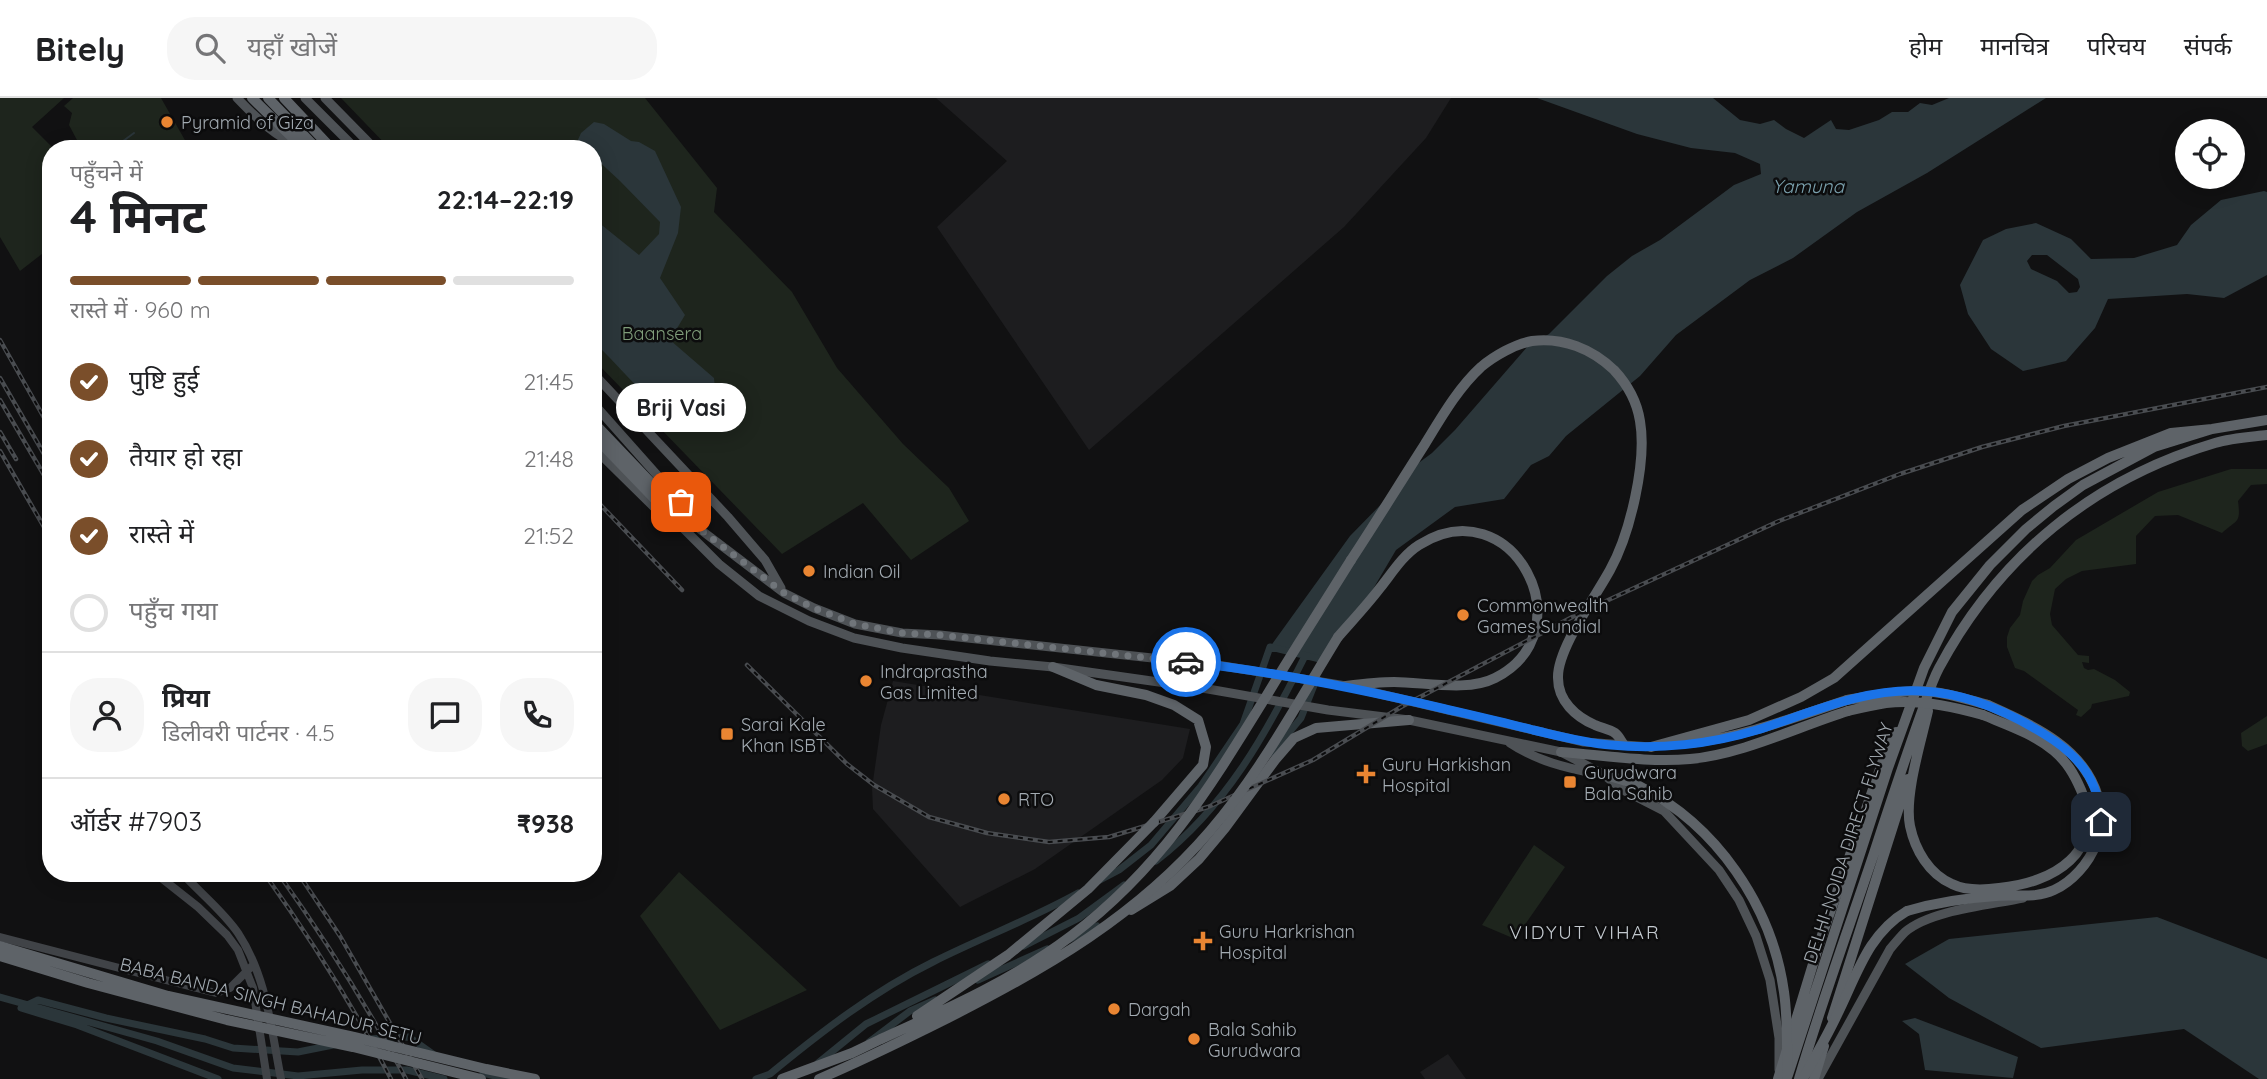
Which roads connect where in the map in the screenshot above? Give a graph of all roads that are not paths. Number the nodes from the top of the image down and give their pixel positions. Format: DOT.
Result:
graph roads {
  1 [pos="237,98"];
  2 [pos="252,98"];
  3 [pos="284,98"];
  4 [pos="305,98"];
  5 [pos="325,98"];
  6 [pos="269,99"];
  7 [pos="284,140"];
  8 [pos="295,140"];
  9 [pos="308,140"];
  10 [pos="324,140"];
  11 [pos="347,140"];
  12 [pos="366,140"];
  13 [pos="602,383"];
  14 [pos="602,413"];
  15 [pos="2267,420"];
  16 [pos="2212,429"];
  17 [pos="602,433"];
  18 [pos="2267,435"];
  19 [pos="602,443"];
  20 [pos="602,456"];
  21 [pos="632,468"];
  22 [pos="675,520"];
  23 [pos="697,527"];
  24 [pos="784,593"];
  25 [pos="1053,667"];
  26 [pos="1938,670"];
  27 [pos="1342,685"];
  28 [pos="1848,705"];
  29 [pos="1908,714"];
  30 [pos="1409,720"];
  31 [pos="1923,735"];
  32 [pos="1506,740"];
  33 [pos="1624,746"];
  34 [pos="1651,747"];
  35 [pos="1561,752"];
  36 [pos="1603,774"];
  37 [pos="167,882"];
  38 [pos="191,882"];
  39 [pos="2032,896"];
  40 [pos="1109,924"];
  41 [pos="0,937"];
  42 [pos="0,946"];
  43 [pos="0,954"];
  44 [pos="250,967"];
  45 [pos="257,1014"];
  46 [pos="269,1016"];
  47 [pos="259,1026"];
  48 [pos="271,1027"];
  49 [pos="881,1039"];
  50 [pos="1784,1078"];
  51 [pos="267,1079"];
  52 [pos="281,1079"];
  53 [pos="481,1079"];
  54 [pos="535,1079"];
  55 [pos="782,1079"];
  56 [pos="819,1079"];
  57 [pos="1801,1079"];
  58 [pos="1816,1079"];
  1 -- 7 [label="main road"];
  2 -- 8 [label="highway"];
  3 -- 10 [label="highway"];
  4 -- 11 [label="main road"];
  5 -- 12 [label="main road"];
  6 -- 9 [label="highway"];
  13 -- 24 [label="main road"];
  14 -- 23 [label="main road"];
  15 -- 16 [label="highway"];
  16 -- 29 [label="highway, DELHI-NOIDA DIRECT FLYWAY"];
  16 -- 34 [label="highway"];
  17 -- 21 [label="highway"];
  18 -- 26 [label="highway"];
  19 -- 21 [label="highway"];
  20 -- 22 [label="main road"];
  21 -- 22 [label="highway"];
  21 -- 23 [label="highway"];
  22 -- 25 [label="main road"];
  23 -- 24 [label="main road"];
  24 -- 27 [label="main road, bridge"];
  25 -- 30 [label="main road, bridge"];
  25 -- 49 [label="highway, bridge"];
  26 -- 31 [label="highway"];
  26 -- 57 [label="highway, DELHI-NOIDA DIRECT FLYWAY"];
  27 -- 33 [label="main road"];
  27 -- 40 [label="highway, bridge"];
  28 -- 31 [label="highway, bridge"];
  28 -- 34 [label="highway"];
  28 -- 35 [label="highway"];
  28 -- 39 [label="highway, bridge"];
  29 -- 50 [label="highway, DELHI-NOIDA DIRECT FLYWAY"];
  29 -- 50 [label="highway"];
  30 -- 32 [label="main road"];
  30 -- 40 [label="highway, bridge"];
  31 -- 58 [label="highway"];
  32 -- 35 [label="main road"];
  32 -- 36 [label="main road"];
  33 -- 34 [label="main road"];
  33 -- 49 [label="highway, bridge"];
  35 -- 36 [label="main road"];
  36 -- 50 [label="highway, bridge"];
  37 -- 44 [label="street"];
  38 -- 44 [label="street"];
  39 -- 57 [label="highway, bridge"];
  39 -- 58 [label="main road"];
  40 -- 56 [label="highway, bridge"];
  41 -- 44 [label="street"];
  42 -- 54 [label="highway, BABA BANDA SINGH BAHADUR SETU, bridge"];
  43 -- 47 [label="street"];
  43 -- 53 [label="highway, BABA BANDA SINGH BAHADUR SETU, bridge"];
  44 -- 45 [label="street"];
  44 -- 46 [label="street"];
  45 -- 46 [label="street"];
  45 -- 47 [label="street"];
  46 -- 48 [label="street"];
  47 -- 48 [label="street"];
  47 -- 51 [label="street"];
  48 -- 52 [label="street"];
  49 -- 55 [label="highway"];
}
